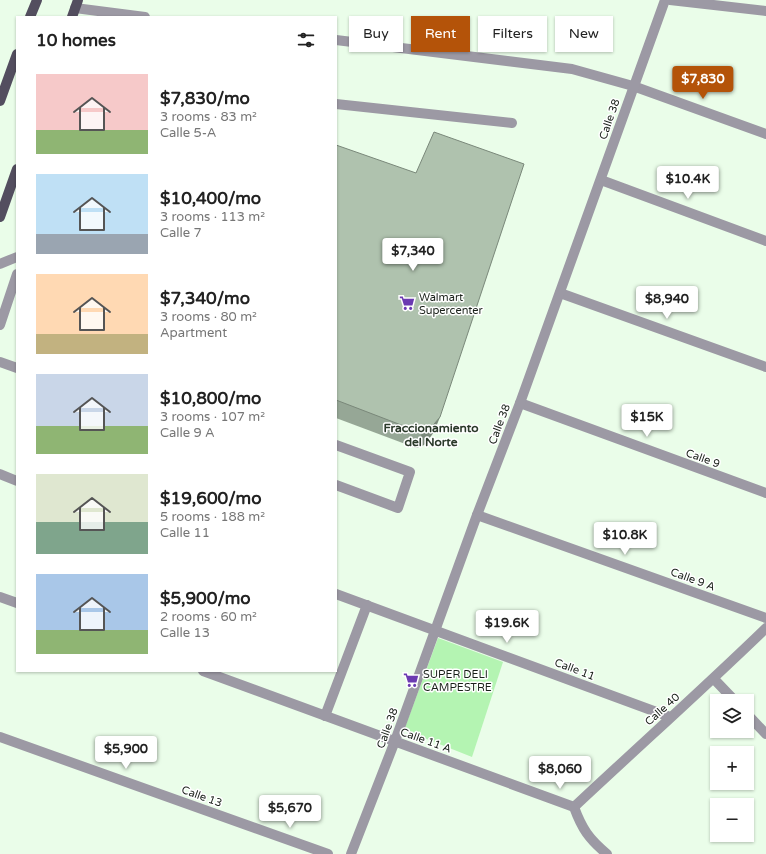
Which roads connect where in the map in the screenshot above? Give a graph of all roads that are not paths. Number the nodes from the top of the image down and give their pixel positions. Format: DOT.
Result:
graph roads {
  1 [pos="36,0"];
  2 [pos="665,0"];
  3 [pos="670,0"];
  4 [pos="75,8"];
  5 [pos="766,12"];
  6 [pos="30,16"];
  7 [pos="137,16"];
  8 [pos="337,40"];
  9 [pos="16,57"];
  10 [pos="633,86"];
  11 [pos="0,101"];
  12 [pos="337,104"];
  13 [pos="512,123"];
  14 [pos="766,134"];
  15 [pos="16,172"];
  16 [pos="601,180"];
  17 [pos="0,216"];
  18 [pos="766,241"];
  19 [pos="16,258"];
  20 [pos="0,264"];
  21 [pos="16,277"];
  22 [pos="560,293"];
  23 [pos="0,325"];
  24 [pos="0,362"];
  25 [pos="766,367"];
  26 [pos="16,368"];
  27 [pos="520,403"];
  28 [pos="337,445"];
  29 [pos="0,474"];
  30 [pos="16,480"];
  31 [pos="337,485"];
  32 [pos="766,494"];
  33 [pos="477,515"];
  34 [pos="337,594"];
  35 [pos="0,597"];
  36 [pos="16,603"];
  37 [pos="366,605"];
  38 [pos="766,618"];
  39 [pos="766,628"];
  40 [pos="435,629"];
  41 [pos="206,672"];
  42 [pos="714,679"];
  43 [pos="728,694"];
  44 [pos="325,716"];
  45 [pos="670,717"];
  46 [pos="754,721"];
  47 [pos="766,734"];
  48 [pos="0,737"];
  49 [pos="395,741"];
  50 [pos="574,807"];
  51 [pos="328,854"];
  52 [pos="351,854"];
  53 [pos="607,854"];
  1 -- 6 [label="main road"];
  2 -- 10 [label="street, Calle 38"];
  3 -- 5 [label="street"];
  4 -- 7 [label="street"];
  8 -- 10 [label="street"];
  9 -- 11 [label="main road"];
  10 -- 14 [label="street"];
  10 -- 16 [label="street, Calle 38"];
  12 -- 13 [label="street"];
  15 -- 17 [label="main road"];
  16 -- 18 [label="street"];
  16 -- 22 [label="street, Calle 38"];
  19 -- 20 [label="street"];
  21 -- 23 [label="street"];
  22 -- 25 [label="street"];
  22 -- 27 [label="street, Calle 38"];
  24 -- 26 [label="street"];
  27 -- 32 [label="street, Calle 9"];
  27 -- 33 [label="street, Calle 38"];
  28 -- 31 [label="street"];
  29 -- 30 [label="street"];
  33 -- 38 [label="street, Calle 9 A"];
  33 -- 40 [label="street, Calle 38"];
  34 -- 37 [label="street, Calle 11"];
  35 -- 36 [label="street"];
  37 -- 40 [label="street, Calle 11"];
  37 -- 44 [label="street"];
  39 -- 42 [label="street, Calle 40"];
  40 -- 45 [label="street, Calle 11"];
  40 -- 49 [label="street, Calle 38"];
  41 -- 44 [label="street, Calle 11 A"];
  42 -- 43 [label="street"];
  42 -- 45 [label="street, Calle 40"];
  44 -- 49 [label="street, Calle 11 A"];
  45 -- 50 [label="street, Calle 40"];
  46 -- 47 [label="street"];
  48 -- 51 [label="street, Calle 13"];
  49 -- 50 [label="street, Calle 11 A"];
  49 -- 52 [label="street, Calle 38"];
  50 -- 53 [label="street"];
}
